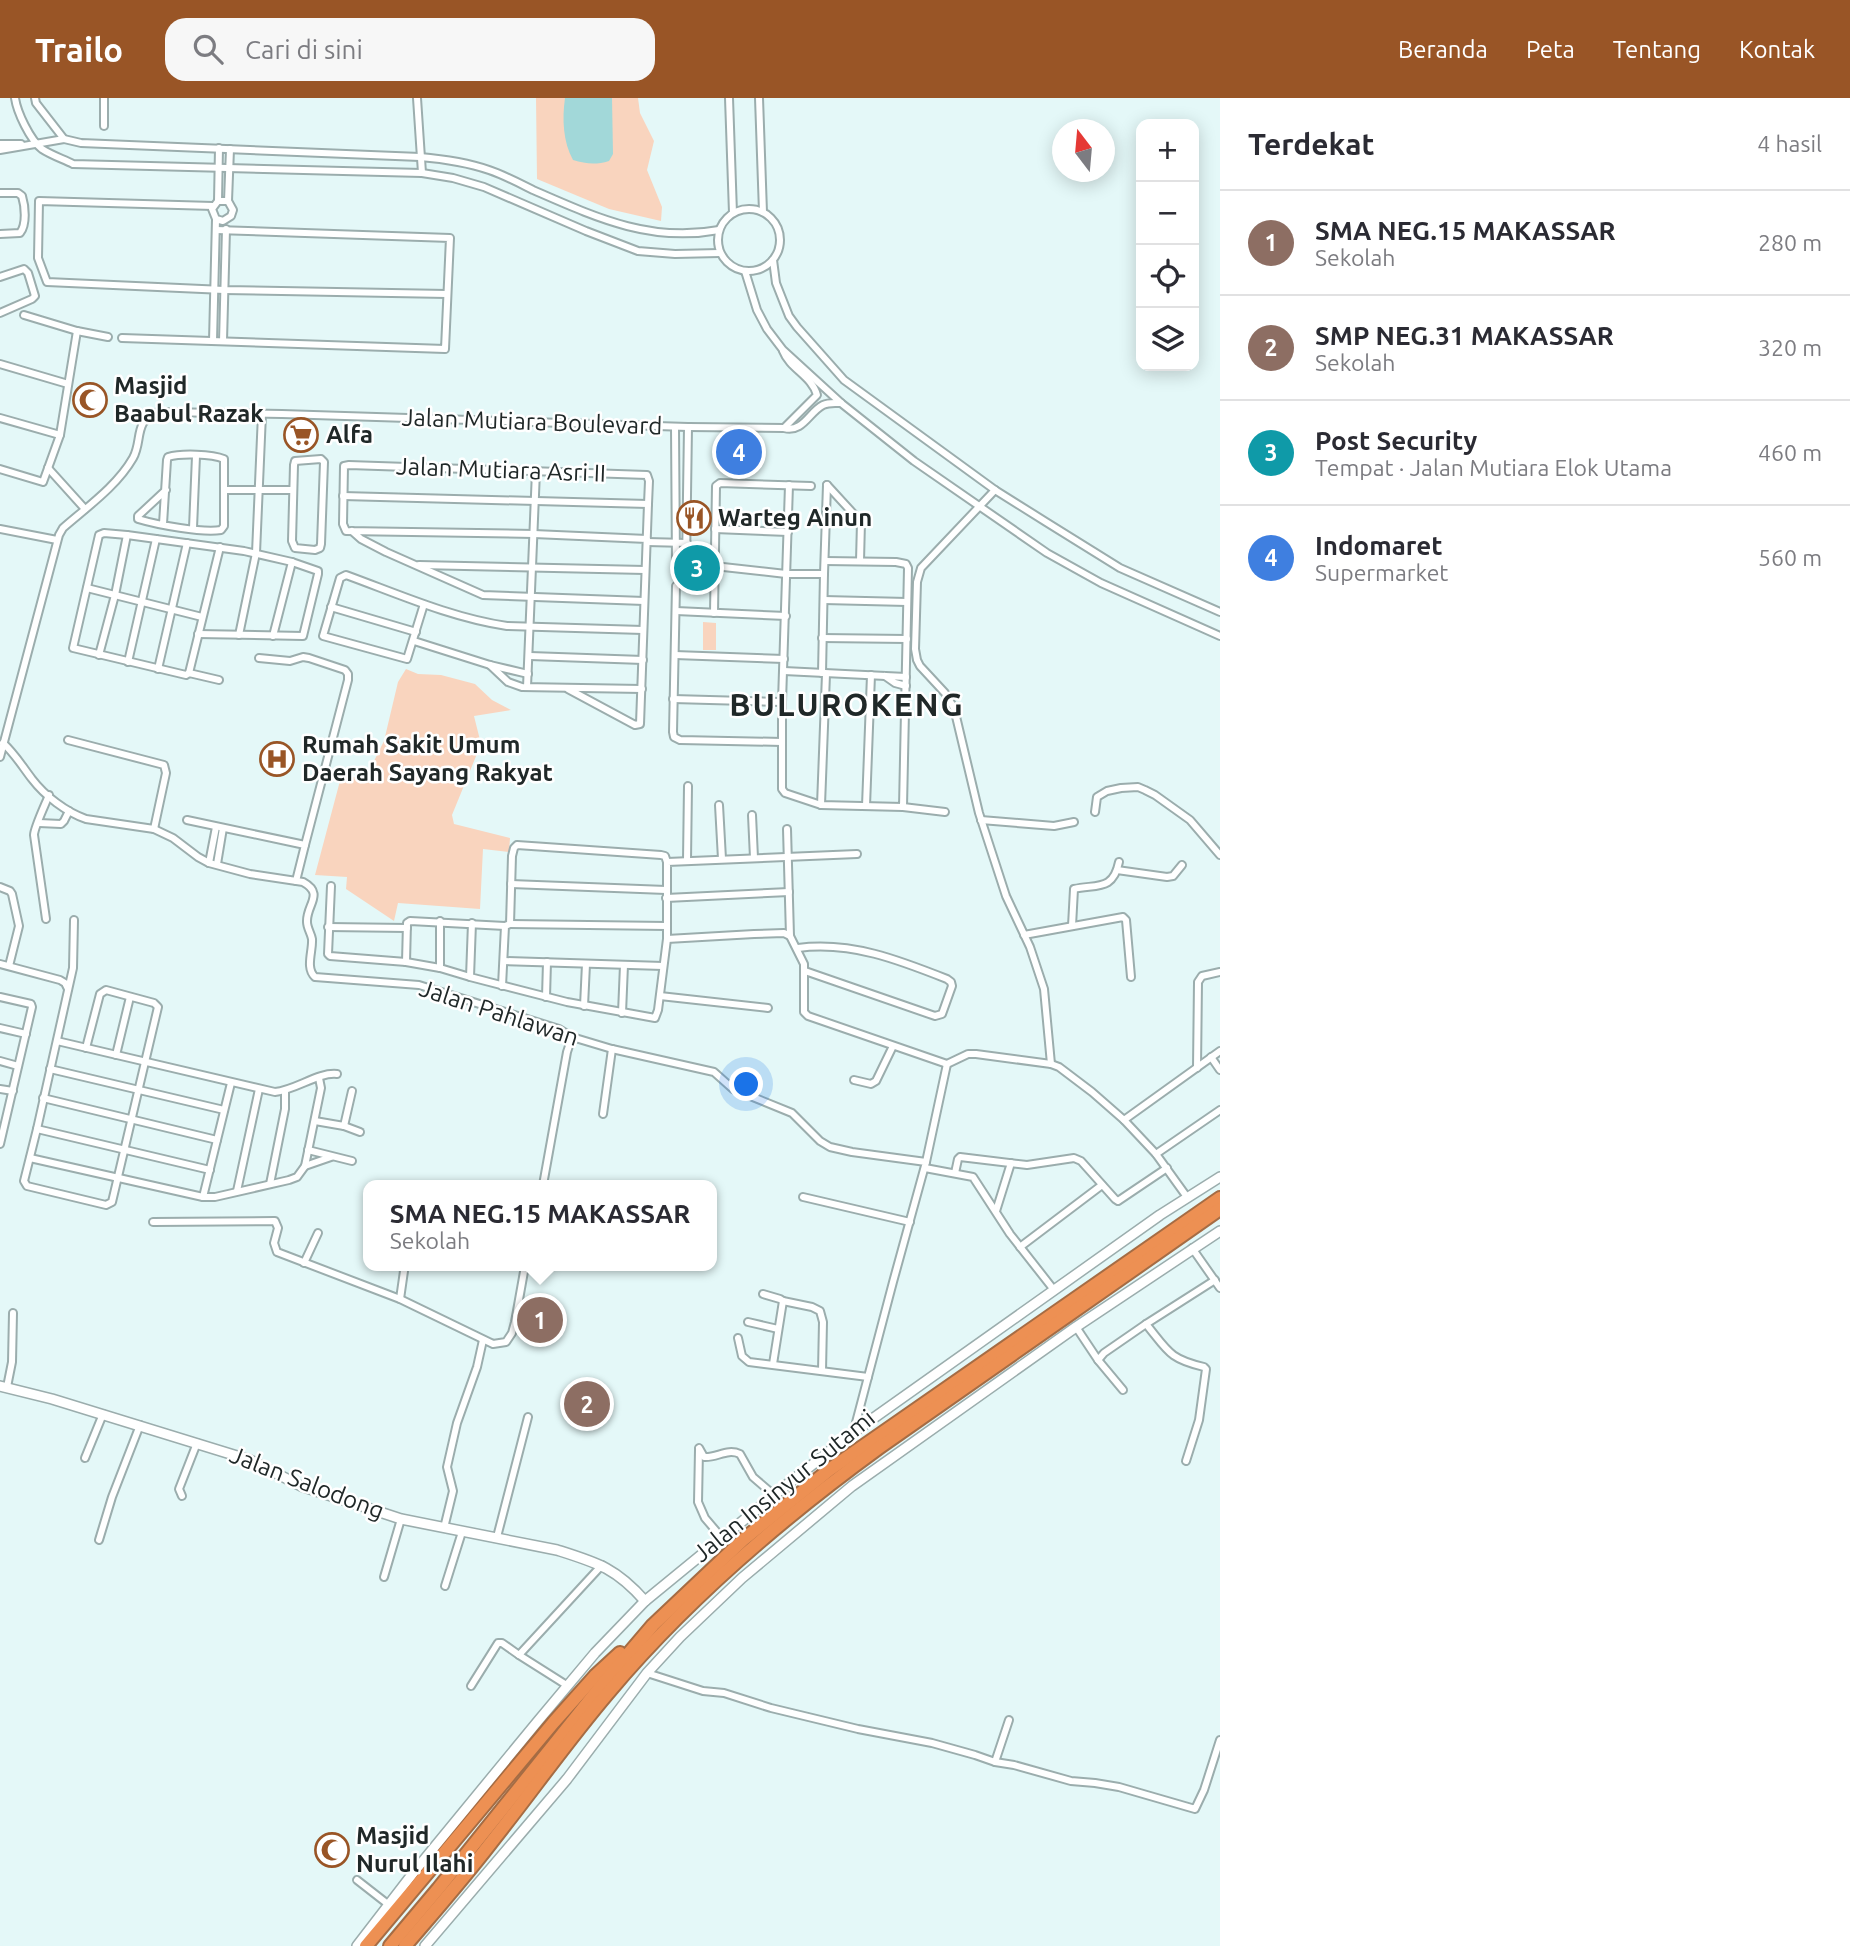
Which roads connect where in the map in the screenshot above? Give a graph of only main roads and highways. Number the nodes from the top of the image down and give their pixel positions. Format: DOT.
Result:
graph roads {
  1 [pos="1220,1198"];
  2 [pos="1220,1209"];
  3 [pos="653,1625"];
  4 [pos="488,1848"];
  5 [pos="366,1946"];
  6 [pos="390,1946"];
  7 [pos="405,1946"];
  8 [pos="416,1946"];
  1 -- 3 [label="highway, Jalan Insinyur Sutami"];
  2 -- 4 [label="highway, Jalan Insinyur Sutami"];
  3 -- 5 [label="highway"];
  3 -- 6 [label="highway, Jalan Insinyur Sutami"];
  4 -- 7 [label="highway, Jalan Insinyur Sutami"];
  4 -- 8 [label="highway"];
}
